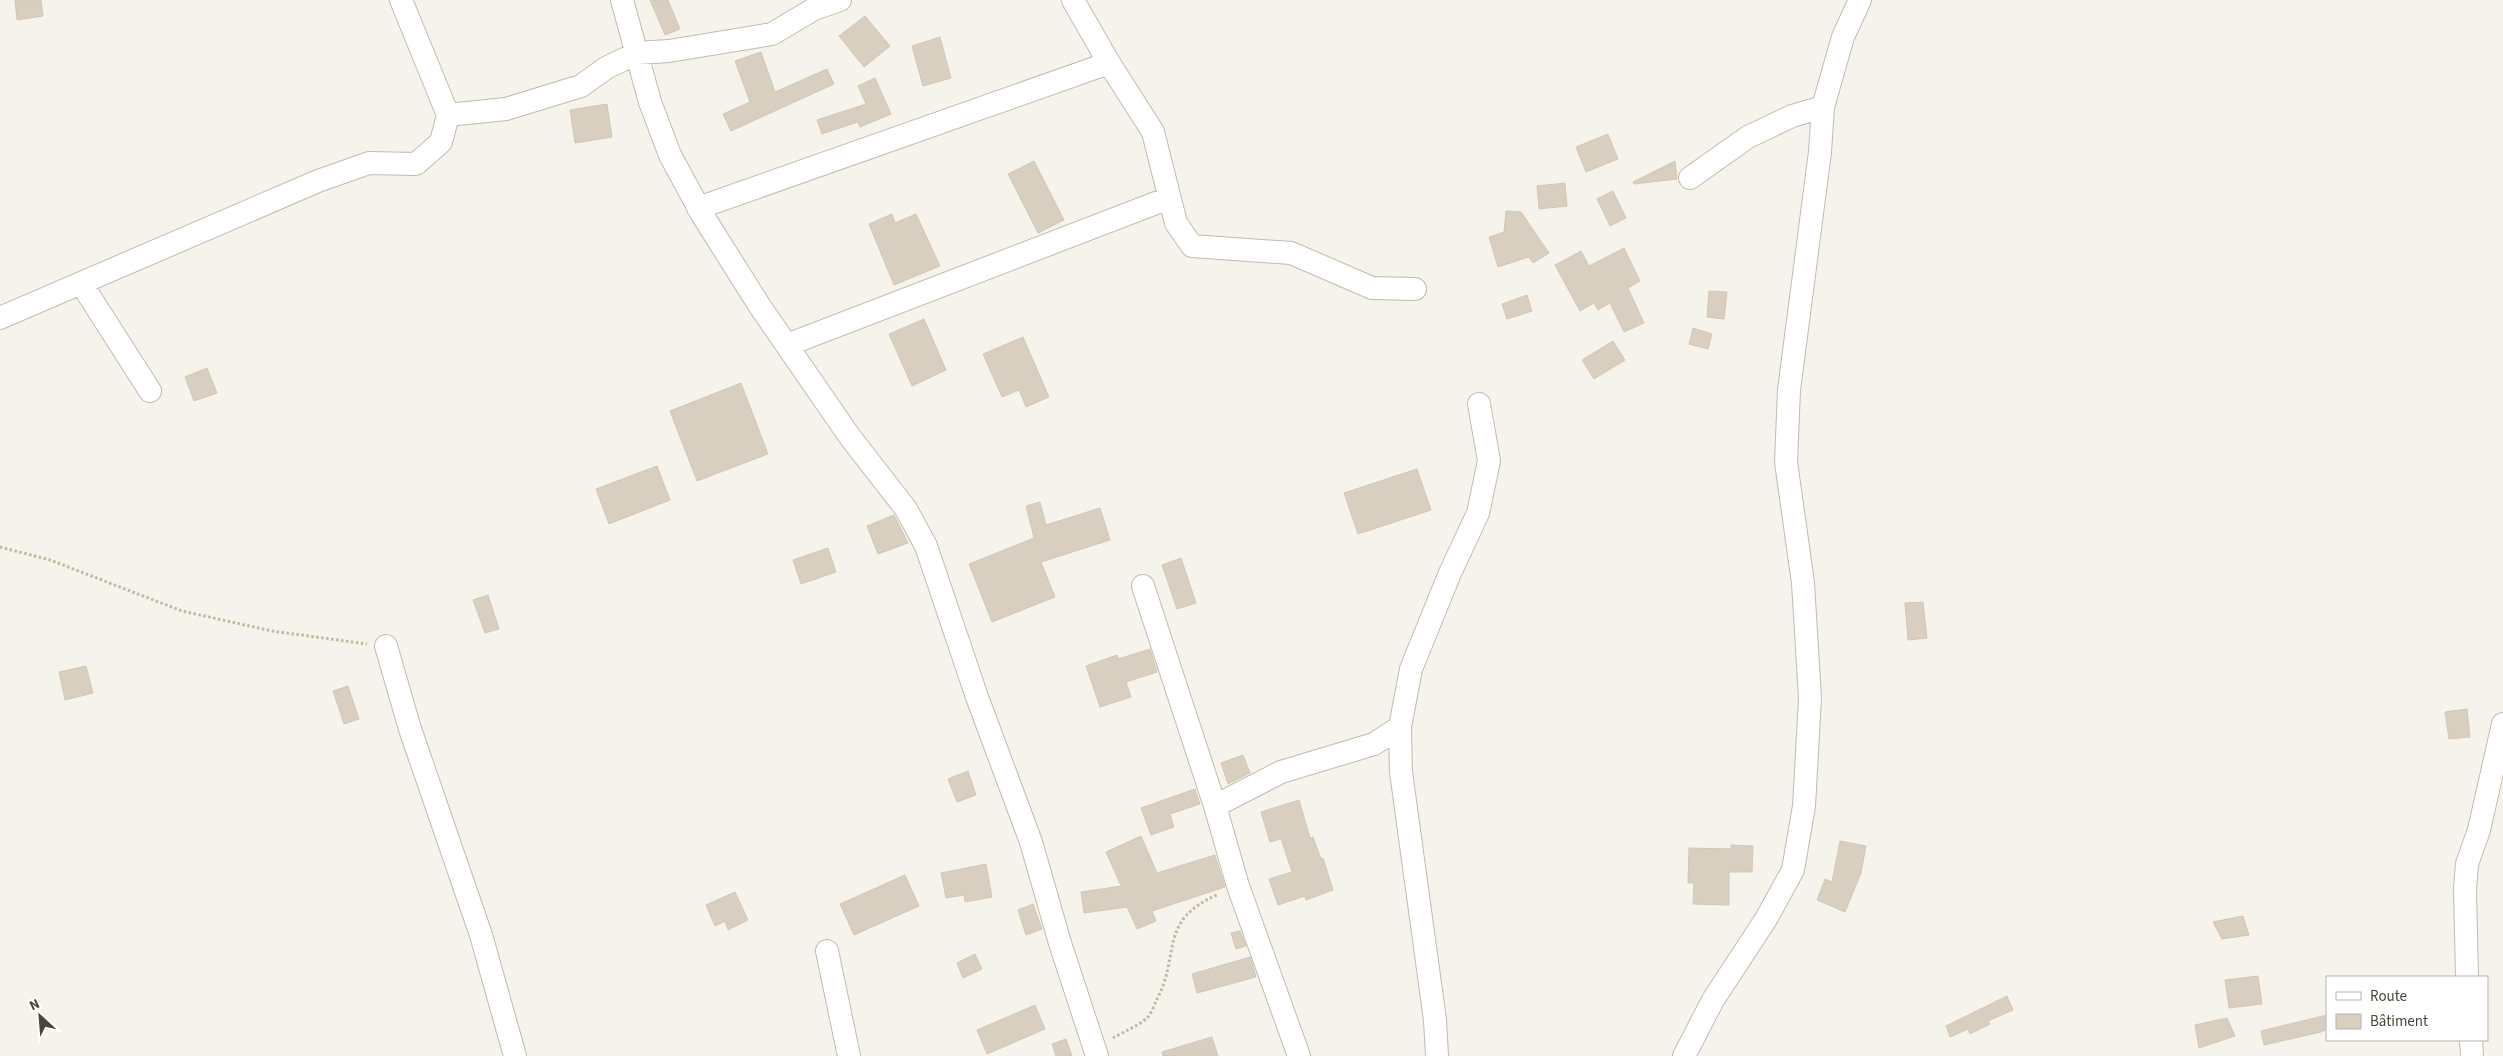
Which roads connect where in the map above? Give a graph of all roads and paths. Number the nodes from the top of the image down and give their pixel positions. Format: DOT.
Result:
graph roads {
  1 [pos="401,0"];
  2 [pos="622,0"];
  3 [pos="840,0"];
  4 [pos="1073,0"];
  5 [pos="1860,0"];
  6 [pos="637,53"];
  7 [pos="1109,64"];
  8 [pos="1823,107"];
  9 [pos="448,116"];
  10 [pos="1690,178"];
  11 [pos="1170,198"];
  12 [pos="698,208"];
  13 [pos="81,283"];
  14 [pos="1415,288"];
  15 [pos="0,318"];
  16 [pos="787,345"];
  17 [pos="150,391"];
  18 [pos="1479,404"];
  19 [pos="0,546"];
  20 [pos="1143,586"];
  21 [pos="386,646"];
  22 [pos="2503,724"];
  23 [pos="1400,727"];
  24 [pos="1215,806"];
  25 [pos="1238,886"];
  26 [pos="827,952"];
  27 [pos="2467,976"];
  28 [pos="2471,1041"];
  29 [pos="1096,1052"];
  30 [pos="515,1056"];
  31 [pos="849,1056"];
  32 [pos="1300,1056"];
  33 [pos="1437,1056"];
  34 [pos="1684,1056"];
  35 [pos="2472,1056"];
  1 -- 9 [label="street"];
  2 -- 6 [label="street"];
  3 -- 6 [label="street"];
  4 -- 7 [label="street"];
  5 -- 8 [label="street"];
  6 -- 9 [label="street"];
  6 -- 12 [label="street"];
  7 -- 11 [label="street"];
  7 -- 12 [label="street"];
  8 -- 10 [label="street"];
  8 -- 34 [label="street"];
  9 -- 13 [label="street"];
  11 -- 14 [label="street"];
  11 -- 16 [label="street"];
  12 -- 16 [label="street"];
  13 -- 15 [label="street"];
  13 -- 17 [label="street"];
  16 -- 29 [label="street"];
  18 -- 23 [label="street"];
  19 -- 21 [label="path"];
  20 -- 24 [label="street"];
  21 -- 30 [label="street"];
  22 -- 27 [label="street"];
  23 -- 24 [label="street"];
  23 -- 33 [label="street"];
  24 -- 25 [label="street"];
  25 -- 29 [label="path"];
  25 -- 32 [label="street"];
  26 -- 31 [label="street"];
  28 -- 35 [label="street"];
}
